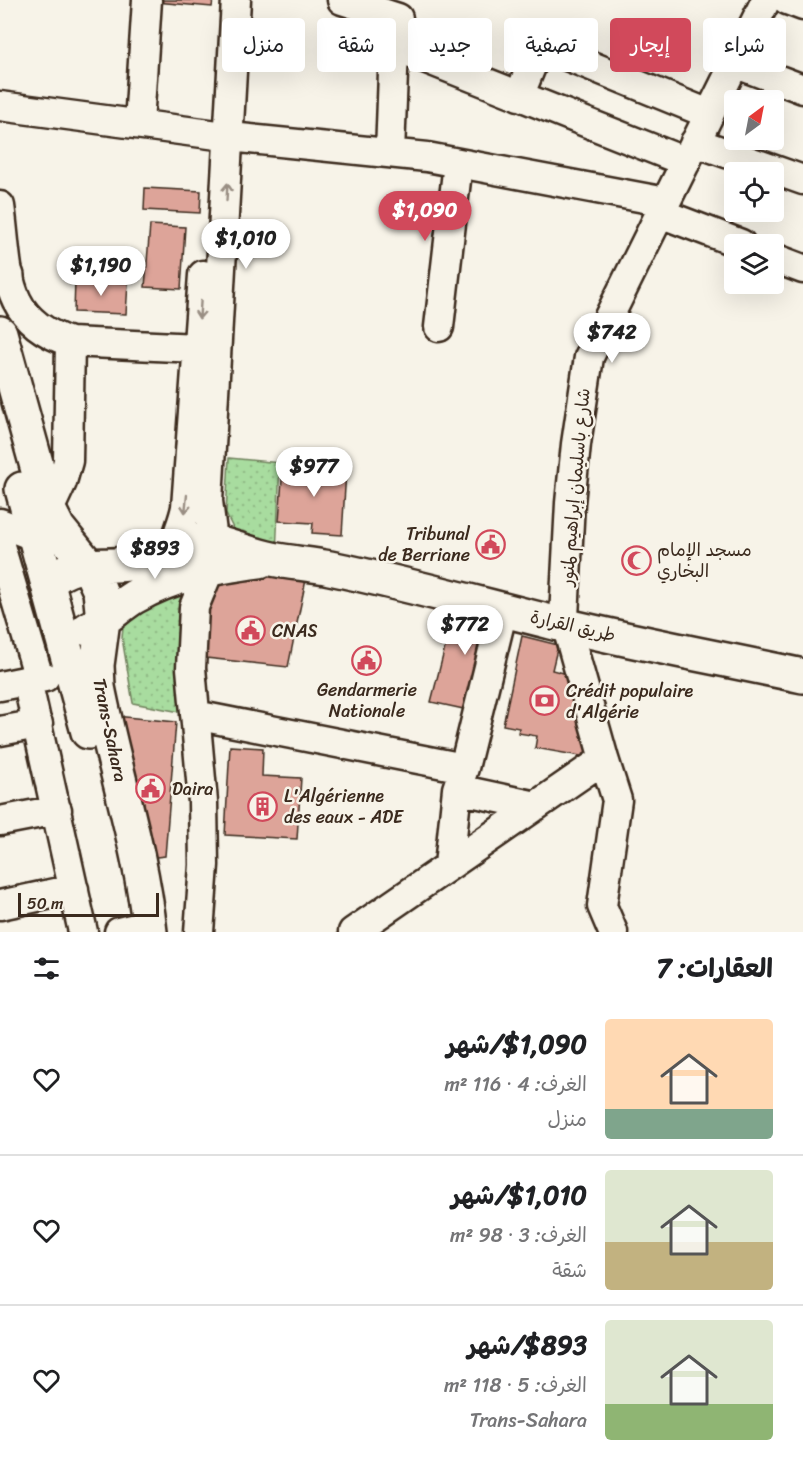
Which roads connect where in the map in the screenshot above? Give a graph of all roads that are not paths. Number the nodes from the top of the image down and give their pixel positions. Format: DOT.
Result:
graph roads {
  1 [pos="147,0"];
  2 [pos="218,0"];
  3 [pos="236,0"];
  4 [pos="342,0"];
  5 [pos="766,0"];
  6 [pos="787,0"];
  7 [pos="803,6"];
  8 [pos="757,18"];
  9 [pos="396,32"];
  10 [pos="396,47"];
  11 [pos="393,72"];
  12 [pos="730,72"];
  13 [pos="759,72"];
  14 [pos="803,89"];
  15 [pos="519,96"];
  16 [pos="0,106"];
  17 [pos="709,114"];
  18 [pos="139,123"];
  19 [pos="220,134"];
  20 [pos="691,152"];
  21 [pos="390,153"];
  22 [pos="458,163"];
  23 [pos="803,180"];
  24 [pos="0,207"];
  25 [pos="663,207"];
  26 [pos="724,236"];
  27 [pos="784,262"];
  28 [pos="803,269"];
  29 [pos="213,274"];
  30 [pos="3,278"];
  31 [pos="439,327"];
  32 [pos="0,333"];
  33 [pos="70,342"];
  34 [pos="197,348"];
  35 [pos="205,395"];
  36 [pos="0,406"];
  37 [pos="8,473"];
  38 [pos="0,523"];
  39 [pos="42,523"];
  40 [pos="0,541"];
  41 [pos="0,546"];
  42 [pos="212,555"];
  43 [pos="177,562"];
  44 [pos="88,565"];
  45 [pos="49,583"];
  46 [pos="194,607"];
  47 [pos="502,610"];
  48 [pos="103,620"];
  49 [pos="60,626"];
  50 [pos="566,626"];
  51 [pos="71,672"];
  52 [pos="803,676"];
  53 [pos="22,681"];
  54 [pos="195,715"];
  55 [pos="38,724"];
  56 [pos="0,731"];
  57 [pos="604,759"];
  58 [pos="460,778"];
  59 [pos="536,806"];
  60 [pos="57,810"];
  61 [pos="0,821"];
  62 [pos="449,865"];
  63 [pos="74,889"];
  64 [pos="0,905"];
  65 [pos="135,931"];
  66 [pos="83,932"];
  67 [pos="199,932"];
  68 [pos="353,932"];
  69 [pos="613,932"];
  1 -- 18 [label="street"];
  2 -- 19 [label="street"];
  3 -- 19 [label="street"];
  4 -- 9 [label="street"];
  5 -- 8 [label="street, شارع باسليمان إبراهيم لمنور"];
  6 -- 7 [label="street"];
  10 -- 15 [label="street"];
  11 -- 21 [label="street"];
  12 -- 17 [label="street, شارع باسليمان إبراهيم لمنور"];
  13 -- 14 [label="street"];
  15 -- 17 [label="street"];
  15 -- 20 [label="street"];
  16 -- 18 [label="street"];
  17 -- 20 [label="street, شارع باسليمان إبراهيم لمنور"];
  18 -- 19 [label="street"];
  19 -- 21 [label="street"];
  19 -- 29 [label="street"];
  20 -- 23 [label="street"];
  20 -- 25 [label="street, شارع باسليمان إبراهيم لمنور"];
  21 -- 22 [label="street"];
  22 -- 25 [label="street"];
  22 -- 31 [label="street"];
  24 -- 30 [label="street"];
  25 -- 26 [label="street"];
  25 -- 50 [label="street, شارع باسليمان إبراهيم لمنور"];
  27 -- 28 [label="street"];
  29 -- 34 [label="street, one-way"];
  29 -- 35 [label="street"];
  30 -- 33 [label="street"];
  32 -- 39 [label="main road, Trans-Sahara"];
  33 -- 34 [label="street"];
  33 -- 39 [label="street"];
  34 -- 35 [label="street"];
  35 -- 42 [label="street"];
  35 -- 43 [label="street, one-way"];
  36 -- 37 [label="main road, Trans-Sahara"];
  37 -- 39 [label="main road, Trans-Sahara"];
  38 -- 39 [label="street"];
  39 -- 40 [label="street"];
  39 -- 44 [label="main road, Trans-Sahara"];
  39 -- 45 [label="main road, Trans-Sahara"];
  41 -- 53 [label="street"];
  42 -- 43 [label="main road, طريق القرارة"];
  42 -- 46 [label="street"];
  42 -- 47 [label="main road, طريق القرارة"];
  43 -- 44 [label="main road"];
  43 -- 46 [label="street"];
  43 -- 48 [label="main road"];
  44 -- 45 [label="main road"];
  44 -- 48 [label="main road, Trans-Sahara"];
  45 -- 49 [label="main road, Trans-Sahara"];
  46 -- 54 [label="street"];
  47 -- 50 [label="main road, طريق القرارة"];
  47 -- 58 [label="street"];
  48 -- 49 [label="main road"];
  48 -- 65 [label="main road, Trans-Sahara"];
  49 -- 51 [label="main road, Trans-Sahara"];
  50 -- 52 [label="main road, طريق القرارة"];
  50 -- 57 [label="street, شارع باسليمان إبراهيم لمنور"];
  51 -- 53 [label="street"];
  51 -- 65 [label="main road, Trans-Sahara"];
  53 -- 55 [label="street"];
  54 -- 58 [label="street"];
  54 -- 67 [label="street"];
  55 -- 56 [label="street"];
  55 -- 60 [label="street"];
  57 -- 59 [label="street"];
  57 -- 69 [label="street, شارع باسليمان إبراهيم لمنور"];
  58 -- 59 [label="street"];
  58 -- 62 [label="street"];
  59 -- 62 [label="street"];
  60 -- 61 [label="street"];
  60 -- 63 [label="street"];
  62 -- 68 [label="street"];
  63 -- 64 [label="street"];
  63 -- 66 [label="street"];
}
